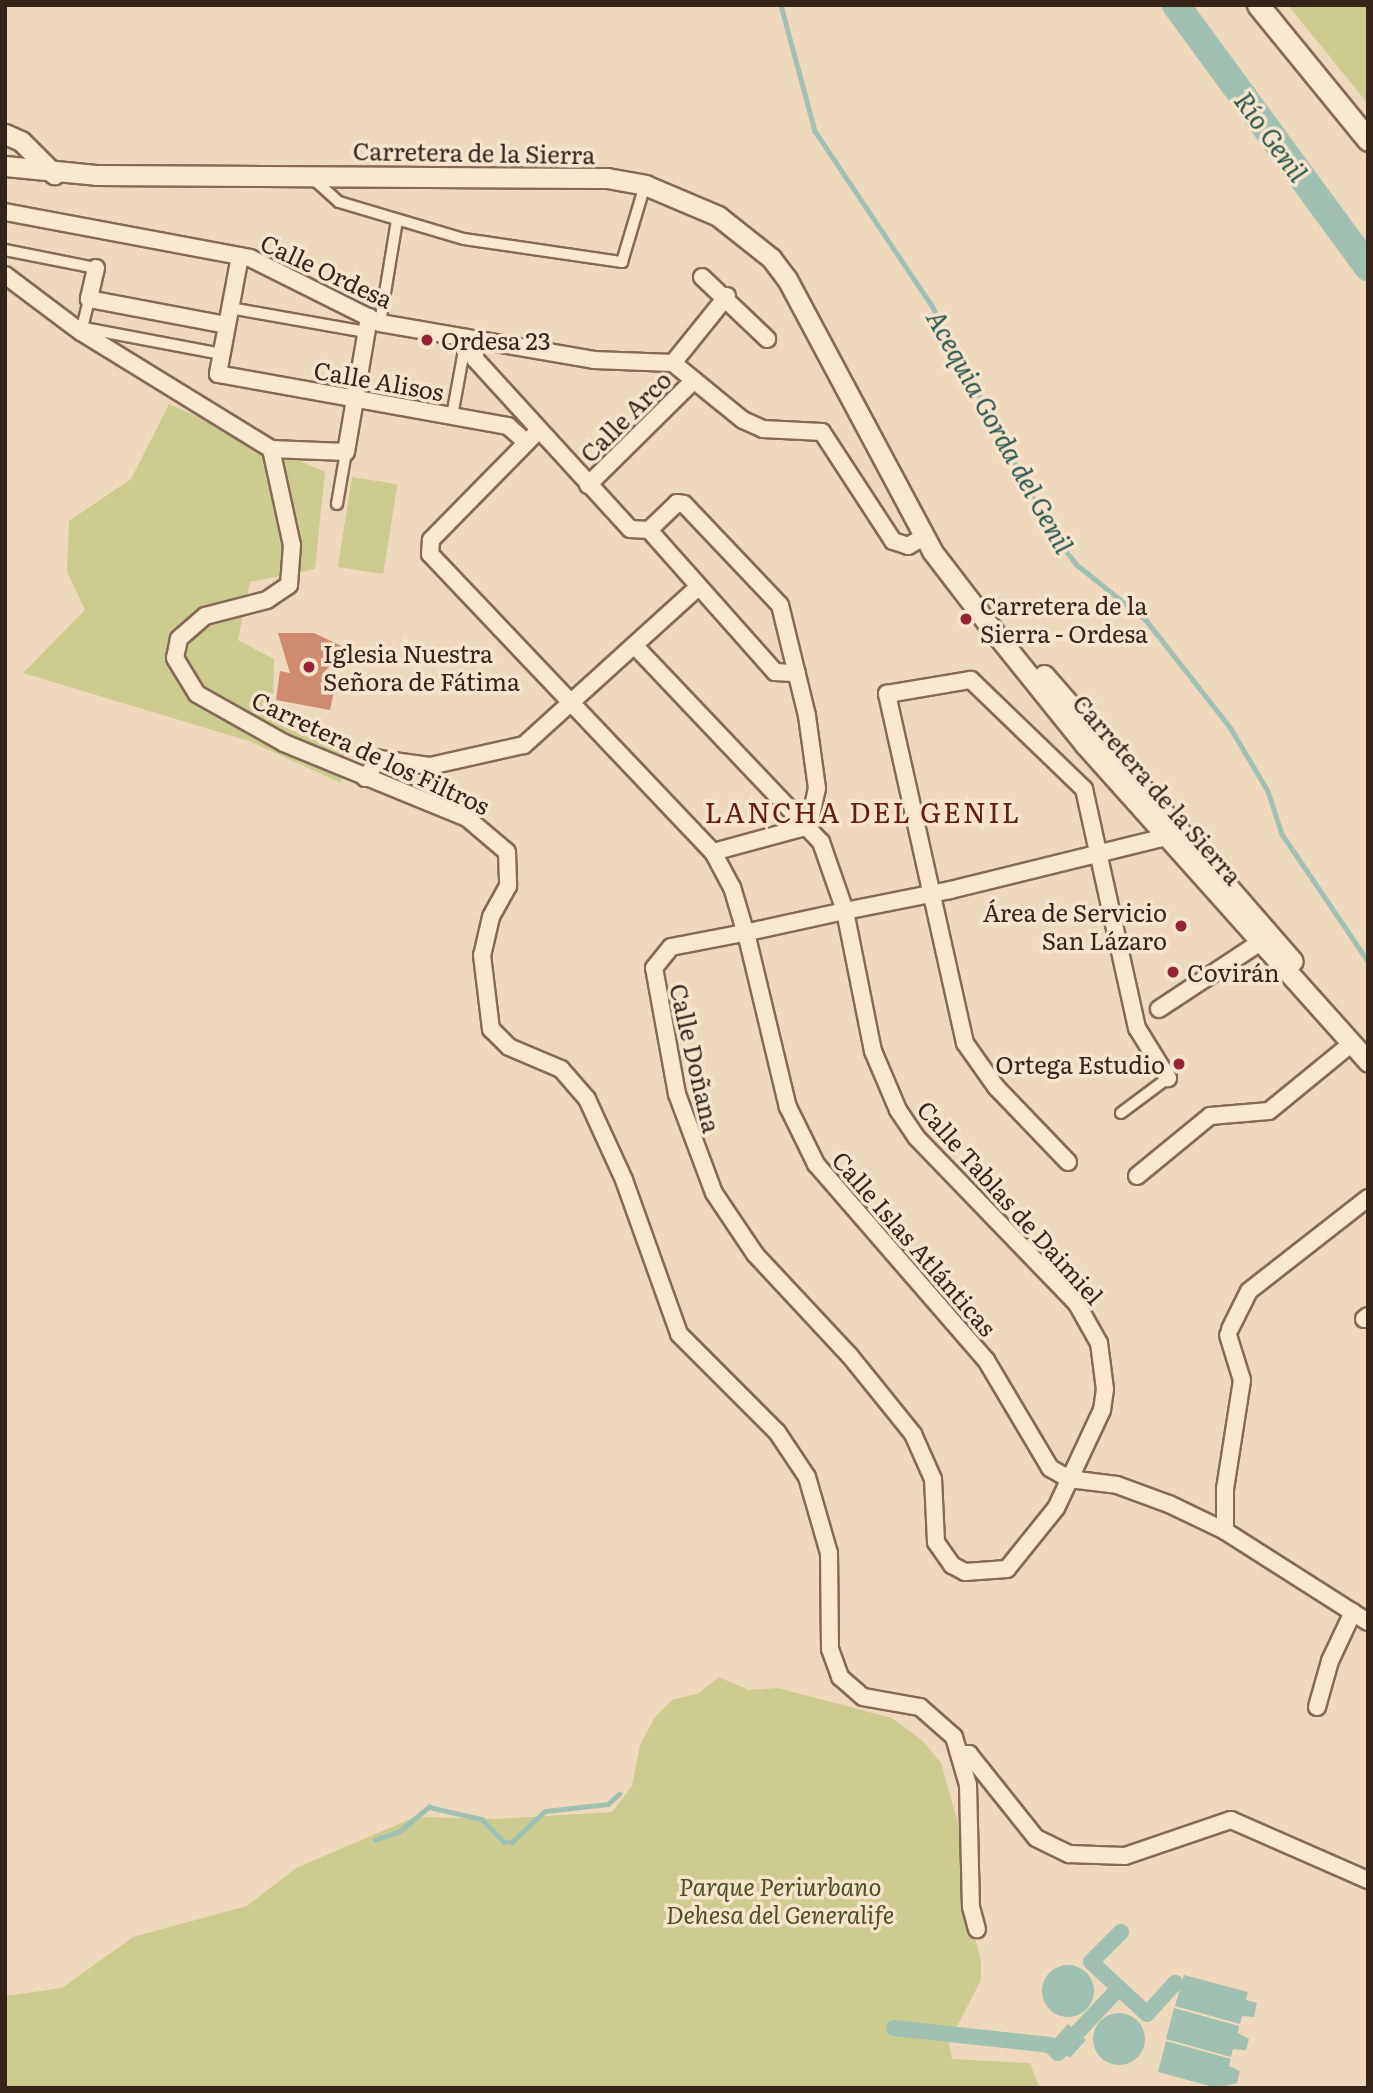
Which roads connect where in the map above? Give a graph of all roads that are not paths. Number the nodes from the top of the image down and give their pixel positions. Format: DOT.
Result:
graph roads {
  1 [pos="1258,5"];
  2 [pos="5,134"];
  3 [pos="1368,140"];
  4 [pos="5,166"];
  5 [pos="54,174"];
  6 [pos="310,175"];
  7 [pos="645,186"];
  8 [pos="5,212"];
  9 [pos="397,220"];
  10 [pos="5,250"];
  11 [pos="240,256"];
  12 [pos="96,268"];
  13 [pos="702,277"];
  14 [pos="8,280"];
  15 [pos="727,296"];
  16 [pos="89,299"];
  17 [pos="230,308"];
  18 [pos="372,324"];
  19 [pos="227,325"];
  20 [pos="83,330"];
  21 [pos="767,339"];
  22 [pos="471,341"];
  23 [pos="222,354"];
  24 [pos="673,363"];
  25 [pos="694,380"];
  26 [pos="355,398"];
  27 [pos="452,416"];
  28 [pos="532,437"];
  29 [pos="271,449"];
  30 [pos="346,452"];
  31 [pos="588,485"];
  32 [pos="337,504"];
  33 [pos="649,530"];
  34 [pos="925,536"];
  35 [pos="698,587"];
  36 [pos="635,646"];
  37 [pos="797,673"];
  38 [pos="572,703"];
  39 [pos="1124,766"];
  40 [pos="365,778"];
  41 [pos="809,826"];
  42 [pos="1166,837"];
  43 [pos="713,852"];
  44 [pos="1097,857"];
  45 [pos="1225,883"];
  46 [pos="931,894"];
  47 [pos="845,911"];
  48 [pos="744,933"];
  49 [pos="1259,943"];
  50 [pos="1148,1018"];
  51 [pos="1359,1046"];
  52 [pos="1368,1062"];
  53 [pos="1168,1078"];
  54 [pos="1121,1113"];
  55 [pos="1068,1162"];
  56 [pos="1137,1176"];
  57 [pos="1368,1198"];
  58 [pos="1069,1479"];
  59 [pos="1225,1531"];
  60 [pos="1353,1612"];
  61 [pos="1368,1622"];
  62 [pos="1317,1707"];
  63 [pos="961,1754"];
  64 [pos="1368,1880"];
  65 [pos="977,1929"];
  1 -- 3 [label="main road"];
  2 -- 5 [label="street"];
  4 -- 5 [label="street, Carretera de la Sierra"];
  5 -- 6 [label="street, Carretera de la Sierra"];
  6 -- 7 [label="street, Carretera de la Sierra"];
  6 -- 9 [label="street"];
  7 -- 9 [label="street"];
  7 -- 34 [label="street, Carretera de la Sierra"];
  8 -- 11 [label="street, Calle Ordesa"];
  9 -- 18 [label="street"];
  10 -- 12 [label="street"];
  11 -- 17 [label="street"];
  11 -- 18 [label="street, Calle Ordesa"];
  12 -- 16 [label="street"];
  13 -- 15 [label="street"];
  14 -- 20 [label="street"];
  15 -- 21 [label="street"];
  15 -- 24 [label="street"];
  16 -- 19 [label="street"];
  16 -- 20 [label="street"];
  17 -- 18 [label="street"];
  17 -- 19 [label="street"];
  18 -- 22 [label="street, Calle Ordesa"];
  18 -- 26 [label="street"];
  19 -- 23 [label="street"];
  20 -- 23 [label="street"];
  20 -- 29 [label="street"];
  22 -- 24 [label="street, Calle Ordesa"];
  22 -- 27 [label="street"];
  22 -- 28 [label="street"];
  23 -- 26 [label="street, Calle Alisos"];
  24 -- 25 [label="street"];
  25 -- 31 [label="street, Calle Arco"];
  25 -- 34 [label="street"];
  26 -- 27 [label="street, Calle Alisos"];
  26 -- 30 [label="street"];
  27 -- 28 [label="street, Calle Alisos"];
  28 -- 31 [label="street"];
  28 -- 38 [label="street, Calle Islas Atlánticas"];
  29 -- 30 [label="street"];
  29 -- 40 [label="street, Carretera de los Filtros"];
  30 -- 32 [label="street"];
  31 -- 33 [label="street"];
  33 -- 35 [label="street"];
  33 -- 37 [label="street"];
  34 -- 39 [label="street, Carretera de la Sierra"];
  34 -- 42 [label="street, Carretera de la Sierra"];
  35 -- 36 [label="street"];
  35 -- 37 [label="street"];
  36 -- 38 [label="street"];
  36 -- 41 [label="street, Calle Tablas de Daimiel"];
  37 -- 41 [label="street"];
  38 -- 40 [label="street"];
  38 -- 43 [label="street, Calle Islas Atlánticas"];
  39 -- 42 [label="street"];
  39 -- 45 [label="street, Carretera de la Sierra"];
  40 -- 63 [label="street, Carretera de los Filtros"];
  41 -- 43 [label="street"];
  41 -- 47 [label="street, Calle Tablas de Daimiel"];
  42 -- 44 [label="street, Calle Doñana"];
  42 -- 45 [label="street"];
  42 -- 49 [label="street, Carretera de la Sierra"];
  43 -- 48 [label="street, Calle Islas Atlánticas"];
  44 -- 46 [label="street, Calle Doñana"];
  44 -- 46 [label="street"];
  44 -- 50 [label="street"];
  45 -- 51 [label="street, Carretera de la Sierra"];
  46 -- 47 [label="street, Calle Doñana"];
  46 -- 55 [label="street"];
  47 -- 48 [label="street, Calle Doñana"];
  47 -- 58 [label="street, Calle Tablas de Daimiel"];
  48 -- 58 [label="street, Calle Islas Atlánticas"];
  48 -- 58 [label="street, Calle Doñana"];
  49 -- 50 [label="street"];
  49 -- 51 [label="street, Carretera de la Sierra"];
  50 -- 53 [label="street"];
  51 -- 52 [label="street, Carretera de la Sierra"];
  51 -- 56 [label="street"];
  53 -- 54 [label="street"];
  57 -- 59 [label="street"];
  58 -- 59 [label="street"];
  59 -- 60 [label="street"];
  60 -- 61 [label="street"];
  60 -- 62 [label="street"];
  63 -- 64 [label="street"];
  63 -- 65 [label="street, Carretera de los Filtros"];
}
